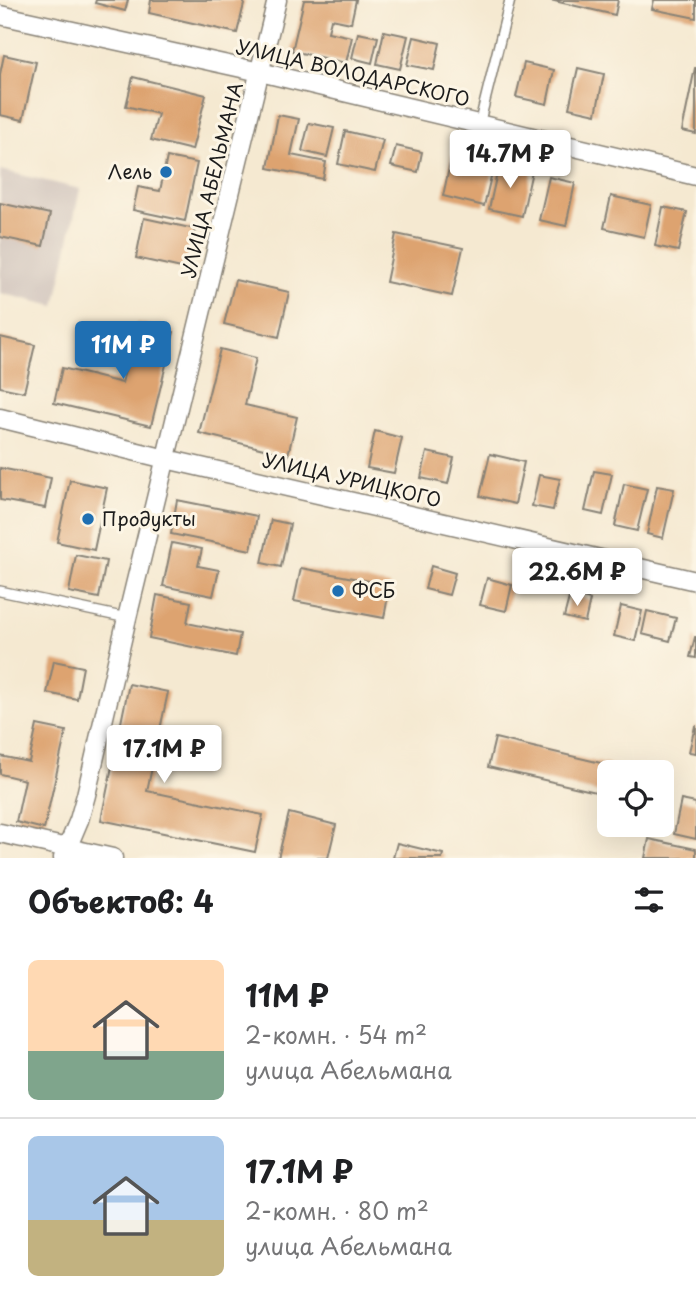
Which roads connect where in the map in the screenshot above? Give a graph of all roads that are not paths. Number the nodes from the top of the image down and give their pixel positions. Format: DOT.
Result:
graph roads {
  1 [pos="277,0"];
  2 [pos="510,0"];
  3 [pos="0,15"];
  4 [pos="260,72"];
  5 [pos="480,125"];
  6 [pos="696,176"];
  7 [pos="0,418"];
  8 [pos="166,459"];
  9 [pos="696,581"];
  10 [pos="0,591"];
  11 [pos="127,618"];
  12 [pos="0,833"];
  13 [pos="65,853"];
  14 [pos="113,858"];
  1 -- 4 [label="street, УЛИЦА АБЕЛЬМАНА"];
  2 -- 5 [label="lane"];
  3 -- 4 [label="street, УЛИЦА ВОЛОДАРСКОГО"];
  4 -- 5 [label="street, УЛИЦА ВОЛОДАРСКОГО"];
  4 -- 8 [label="street, УЛИЦА АБЕЛЬМАНА"];
  5 -- 6 [label="street, УЛИЦА ВОЛОДАРСКОГО"];
  7 -- 8 [label="street, УЛИЦА УРИЦКОГО"];
  8 -- 9 [label="street, УЛИЦА УРИЦКОГО"];
  8 -- 11 [label="street, УЛИЦА АБЕЛЬМАНА"];
  10 -- 11 [label="lane"];
  11 -- 13 [label="street, УЛИЦА АБЕЛЬМАНА"];
  12 -- 13 [label="street"];
  13 -- 14 [label="street"];
}
